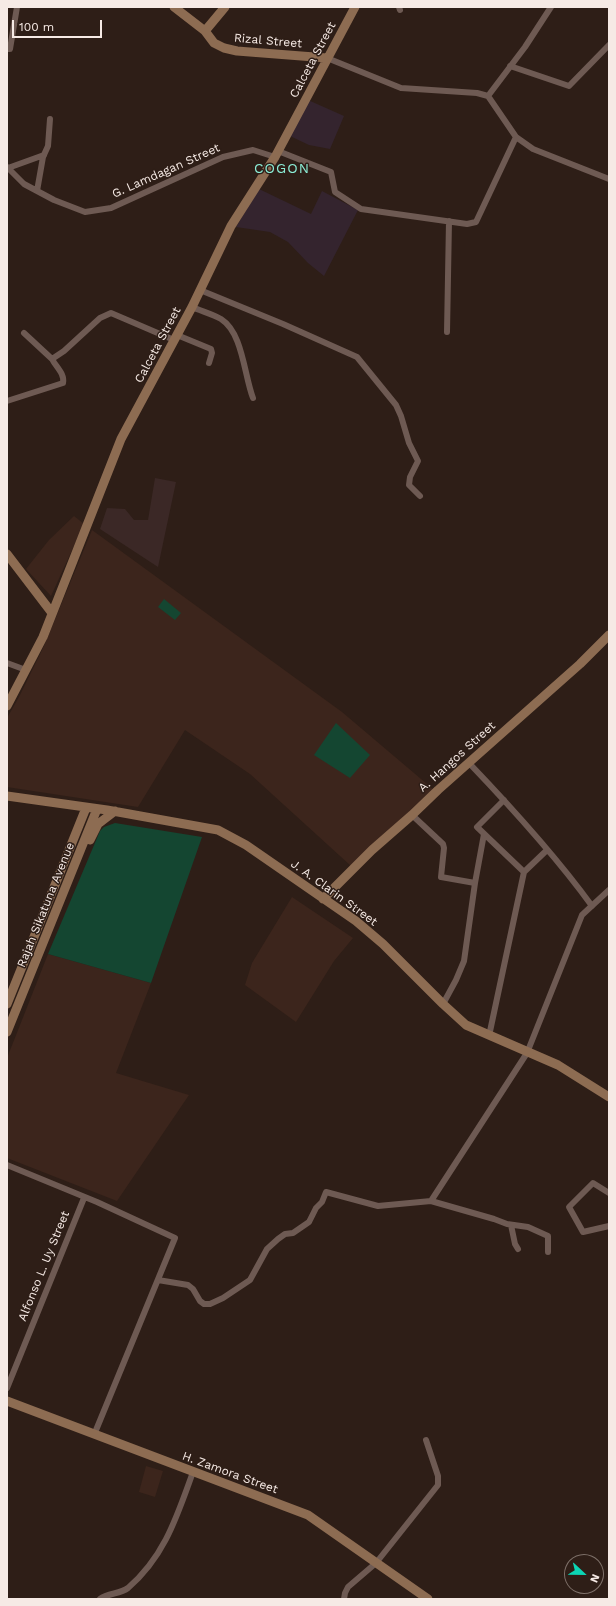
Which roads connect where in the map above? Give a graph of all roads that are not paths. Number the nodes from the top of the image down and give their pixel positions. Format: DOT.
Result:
graph roads {
  1 [pos="17,7"];
  2 [pos="174,7"];
  3 [pos="225,7"];
  4 [pos="355,7"];
  5 [pos="551,7"];
  6 [pos="205,31"];
  7 [pos="609,45"];
  8 [pos="7,49"];
  9 [pos="327,58"];
  10 [pos="510,66"];
  11 [pos="488,96"];
  12 [pos="50,119"];
  13 [pos="516,138"];
  14 [pos="276,154"];
  15 [pos="44,155"];
  16 [pos="8,168"];
  17 [pos="609,179"];
  18 [pos="37,192"];
  19 [pos="449,221"];
  20 [pos="200,290"];
  21 [pos="192,307"];
  22 [pos="447,332"];
  23 [pos="24,333"];
  24 [pos="175,338"];
  25 [pos="52,359"];
  26 [pos="209,363"];
  27 [pos="253,398"];
  28 [pos="7,401"];
  29 [pos="420,496"];
  30 [pos="7,554"];
  31 [pos="52,613"];
  32 [pos="609,635"];
  33 [pos="7,663"];
  34 [pos="26,670"];
  35 [pos="7,706"];
  36 [pos="469,763"];
  37 [pos="7,796"];
  38 [pos="504,800"];
  39 [pos="86,808"];
  40 [pos="97,809"];
  41 [pos="115,811"];
  42 [pos="412,815"];
  43 [pos="484,834"];
  44 [pos="81,849"];
  45 [pos="547,850"];
  46 [pos="524,872"];
  47 [pos="475,883"];
  48 [pos="609,890"];
  49 [pos="323,899"];
  50 [pos="592,906"];
  51 [pos="31,944"];
  52 [pos="42,947"];
  53 [pos="7,1004"];
  54 [pos="442,1004"];
  55 [pos="7,1032"];
  56 [pos="489,1036"];
  57 [pos="527,1053"];
  58 [pos="609,1097"];
  59 [pos="7,1165"];
  60 [pos="609,1194"];
  61 [pos="84,1198"];
  62 [pos="431,1201"];
  63 [pos="512,1225"];
  64 [pos="609,1226"];
  65 [pos="518,1249"];
  66 [pos="548,1252"];
  67 [pos="158,1280"];
  68 [pos="7,1388"];
  69 [pos="7,1401"];
  70 [pos="94,1435"];
  71 [pos="426,1440"];
  72 [pos="193,1472"];
  73 [pos="376,1563"];
  74 [pos="100,1599"];
  75 [pos="344,1599"];
  76 [pos="428,1599"];
  1 -- 8 [label="street"];
  2 -- 6 [label="main road, Rizal Street"];
  3 -- 6 [label="main road"];
  4 -- 9 [label="main road, Calceta Street"];
  5 -- 10 [label="street"];
  6 -- 9 [label="main road, Rizal Street"];
  7 -- 10 [label="street"];
  9 -- 11 [label="street"];
  9 -- 14 [label="main road, Calceta Street"];
  10 -- 11 [label="street"];
  11 -- 13 [label="street"];
  12 -- 15 [label="street"];
  13 -- 17 [label="street"];
  13 -- 19 [label="street"];
  14 -- 18 [label="street, G. Lamdagan Street"];
  14 -- 19 [label="street, G. Lamdagan Street"];
  14 -- 20 [label="main road, Calceta Street"];
  15 -- 16 [label="street"];
  15 -- 18 [label="street"];
  16 -- 18 [label="street, G. Lamdagan Street"];
  19 -- 22 [label="street"];
  20 -- 21 [label="main road, Calceta Street"];
  20 -- 29 [label="street"];
  21 -- 24 [label="main road, Calceta Street"];
  21 -- 27 [label="street"];
  23 -- 25 [label="street"];
  24 -- 25 [label="street"];
  24 -- 26 [label="street"];
  24 -- 31 [label="main road, Calceta Street"];
  25 -- 28 [label="street"];
  30 -- 31 [label="main road"];
  31 -- 34 [label="main road, Calceta Street"];
  32 -- 36 [label="main road, A. Hangos Street"];
  33 -- 34 [label="street"];
  34 -- 35 [label="main road, Calceta Street"];
  36 -- 38 [label="street"];
  36 -- 42 [label="main road, A. Hangos Street"];
  37 -- 39 [label="main road, J. A. Clarin Street"];
  38 -- 43 [label="street"];
  38 -- 45 [label="street"];
  39 -- 40 [label="main road, J. A. Clarin Street"];
  39 -- 51 [label="main road"];
  40 -- 41 [label="main road, J. A. Clarin Street"];
  40 -- 44 [label="main road, Rajah Sikatuna Avenue"];
  41 -- 44 [label="main road"];
  41 -- 49 [label="main road, J. A. Clarin Street"];
  42 -- 47 [label="street"];
  42 -- 49 [label="main road, A. Hangos Street"];
  43 -- 46 [label="street"];
  43 -- 47 [label="street"];
  44 -- 52 [label="main road, Rajah Sikatuna Avenue"];
  45 -- 46 [label="street"];
  45 -- 50 [label="street"];
  46 -- 56 [label="street"];
  47 -- 54 [label="street"];
  48 -- 50 [label="street"];
  49 -- 54 [label="main road, J. A. Clarin Street"];
  50 -- 57 [label="street"];
  51 -- 52 [label="main road"];
  51 -- 53 [label="main road"];
  52 -- 55 [label="main road, Rajah Sikatuna Avenue"];
  54 -- 56 [label="main road, J. A. Clarin Street"];
  56 -- 57 [label="main road, J. A. Clarin Street"];
  57 -- 58 [label="main road, J. A. Clarin Street"];
  57 -- 62 [label="street"];
  59 -- 61 [label="street"];
  60 -- 64 [label="street"];
  61 -- 67 [label="street"];
  61 -- 68 [label="street, Alfonso L. Uy Street"];
  62 -- 63 [label="street"];
  62 -- 67 [label="street"];
  63 -- 65 [label="street"];
  63 -- 66 [label="street"];
  67 -- 70 [label="street"];
  69 -- 70 [label="main road, H. Zamora Street"];
  70 -- 72 [label="main road, H. Zamora Street"];
  71 -- 73 [label="street"];
  72 -- 73 [label="main road, H. Zamora Street"];
  72 -- 74 [label="street"];
  73 -- 75 [label="street"];
  73 -- 76 [label="main road, H. Zamora Street"];
}
